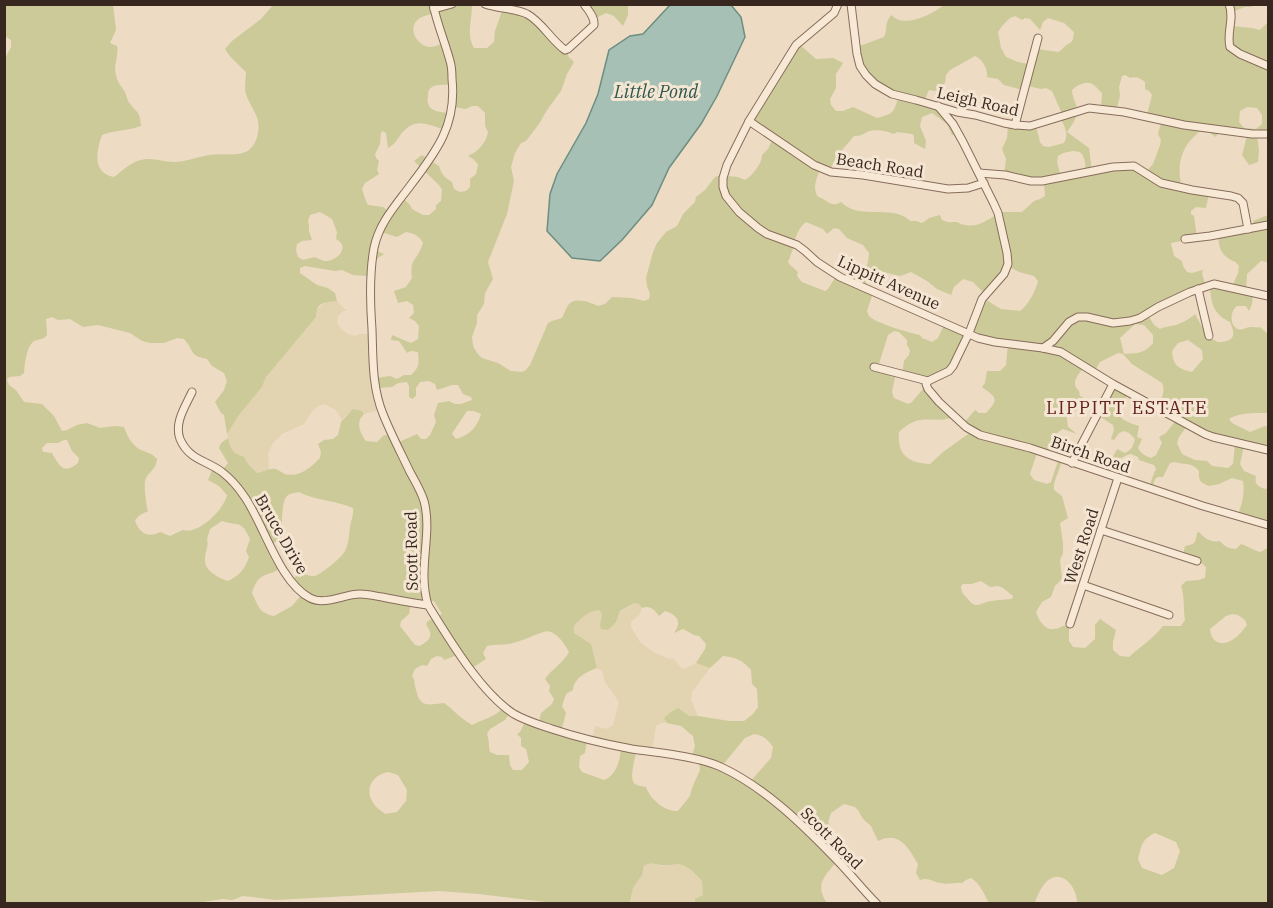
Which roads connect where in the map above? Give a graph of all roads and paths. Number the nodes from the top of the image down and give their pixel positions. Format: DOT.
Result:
graph roads {
  1 [pos="452,4"];
  2 [pos="485,4"];
  3 [pos="584,4"];
  4 [pos="838,4"];
  5 [pos="851,4"];
  6 [pos="1229,4"];
  7 [pos="434,7"];
  8 [pos="1038,38"];
  9 [pos="1269,66"];
  10 [pos="938,106"];
  11 [pos="965,113"];
  12 [pos="749,121"];
  13 [pos="1015,125"];
  14 [pos="958,133"];
  15 [pos="1269,135"];
  16 [pos="979,173"];
  17 [pos="984,183"];
  18 [pos="1269,225"];
  19 [pos="1248,229"];
  20 [pos="1185,239"];
  21 [pos="1198,289"];
  22 [pos="1269,296"];
  23 [pos="969,333"];
  24 [pos="1209,336"];
  25 [pos="1043,348"];
  26 [pos="874,367"];
  27 [pos="928,381"];
  28 [pos="1113,384"];
  29 [pos="192,392"];
  30 [pos="1269,450"];
  31 [pos="1072,463"];
  32 [pos="1118,478"];
  33 [pos="1269,525"];
  34 [pos="1101,530"];
  35 [pos="1197,561"];
  36 [pos="1083,585"];
  37 [pos="428,604"];
  38 [pos="1169,615"];
  39 [pos="1070,624"];
  40 [pos="878,903"];
  1 -- 7 [label="street"];
  2 -- 3 [label="street"];
  4 -- 12 [label="street, Lippitt Avenue"];
  5 -- 10 [label="street, Leigh Road"];
  6 -- 9 [label="street"];
  7 -- 37 [label="street, Scott Road"];
  8 -- 13 [label="street"];
  10 -- 11 [label="street, Leigh Road"];
  10 -- 14 [label="street"];
  11 -- 13 [label="street, Leigh Road"];
  11 -- 14 [label="street"];
  12 -- 17 [label="street, Beach Road"];
  12 -- 23 [label="street, Lippitt Avenue"];
  13 -- 15 [label="street, Leigh Road"];
  14 -- 16 [label="street"];
  16 -- 17 [label="street"];
  16 -- 19 [label="street"];
  17 -- 23 [label="street"];
  18 -- 19 [label="street"];
  19 -- 20 [label="street"];
  21 -- 22 [label="street"];
  21 -- 24 [label="street"];
  21 -- 25 [label="street"];
  23 -- 25 [label="street, Lippitt Avenue"];
  23 -- 27 [label="street"];
  25 -- 28 [label="street, Lippitt Avenue"];
  26 -- 27 [label="street"];
  27 -- 31 [label="street, Birch Road"];
  28 -- 30 [label="street, Lippitt Avenue"];
  28 -- 31 [label="street"];
  29 -- 37 [label="street, Bruce Drive"];
  31 -- 32 [label="street, Birch Road"];
  32 -- 33 [label="street, Birch Road"];
  32 -- 34 [label="street, West Road"];
  34 -- 35 [label="street"];
  34 -- 36 [label="street, West Road"];
  36 -- 38 [label="street"];
  36 -- 39 [label="street, West Road"];
  37 -- 40 [label="street, Scott Road"];
}
